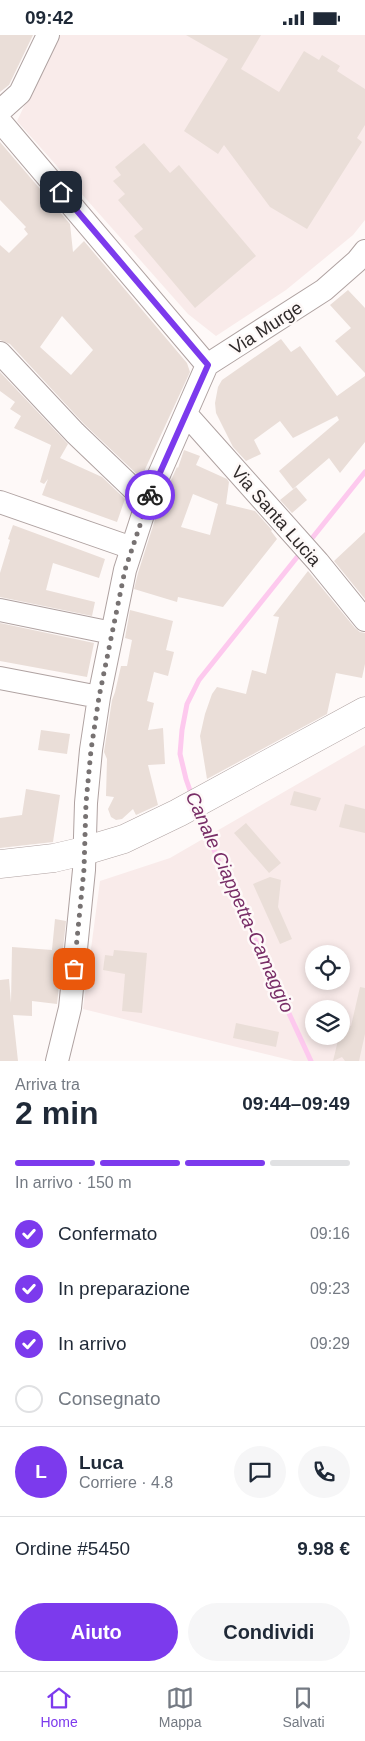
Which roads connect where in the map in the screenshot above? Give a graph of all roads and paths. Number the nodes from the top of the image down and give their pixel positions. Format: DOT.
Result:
graph roads {
  1 [pos="48,35"];
  2 [pos="0,111"];
  3 [pos="0,121"];
  4 [pos="365,251"];
  5 [pos="0,353"];
  6 [pos="208,365"];
  7 [pos="186,414"];
  8 [pos="147,501"];
  9 [pos="0,502"];
  10 [pos="132,548"];
  11 [pos="0,610"];
  12 [pos="365,620"];
  13 [pos="112,633"];
  14 [pos="0,678"];
  15 [pos="99,697"];
  16 [pos="365,711"];
  17 [pos="365,731"];
  18 [pos="214,803"];
  19 [pos="84,860"];
  20 [pos="0,864"];
  21 [pos="0,881"];
  22 [pos="57,1061"];
  1 -- 2 [label="street"];
  3 -- 6 [label="street"];
  4 -- 6 [label="street, Via Murge"];
  5 -- 8 [label="street"];
  6 -- 7 [label="street"];
  7 -- 8 [label="street"];
  7 -- 12 [label="street, Via Santa Lucia"];
  8 -- 10 [label="street"];
  9 -- 10 [label="street"];
  10 -- 13 [label="street"];
  11 -- 13 [label="street"];
  13 -- 15 [label="street"];
  14 -- 15 [label="street"];
  15 -- 19 [label="street"];
  16 -- 18 [label="main road"];
  17 -- 18 [label="main road"];
  18 -- 19 [label="main road"];
  19 -- 20 [label="main road"];
  19 -- 21 [label="main road"];
  19 -- 22 [label="street"];
}
